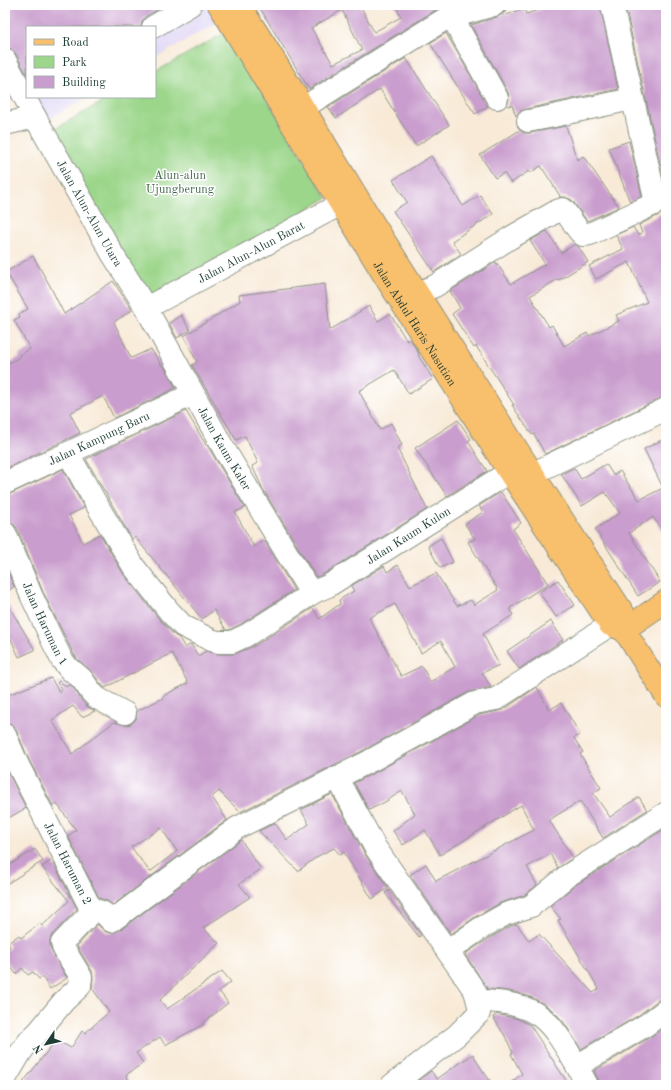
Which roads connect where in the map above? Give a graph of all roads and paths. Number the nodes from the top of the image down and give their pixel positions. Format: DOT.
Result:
graph roads {
  1 [pos="190,5"];
  2 [pos="219,5"];
  3 [pos="239,5"];
  4 [pos="494,5"];
  5 [pos="612,5"];
  6 [pos="445,14"];
  7 [pos="154,26"];
  8 [pos="5,60"];
  9 [pos="26,96"];
  10 [pos="497,98"];
  11 [pos="632,99"];
  12 [pos="31,105"];
  13 [pos="304,109"];
  14 [pos="528,121"];
  15 [pos="5,124"];
  16 [pos="349,200"];
  17 [pos="661,207"];
  18 [pos="419,296"];
  19 [pos="146,308"];
  20 [pos="193,394"];
  21 [pos="666,409"];
  22 [pos="68,453"];
  23 [pos="510,472"];
  24 [pos="534,475"];
  25 [pos="5,483"];
  26 [pos="5,533"];
  27 [pos="311,588"];
  28 [pos="666,601"];
  29 [pos="617,627"];
  30 [pos="666,696"];
  31 [pos="125,713"];
  32 [pos="5,735"];
  33 [pos="337,777"];
  34 [pos="666,813"];
  35 [pos="90,909"];
  36 [pos="448,951"];
  37 [pos="478,1001"];
  38 [pos="666,1010"];
  39 [pos="577,1066"];
  40 [pos="5,1078"];
  41 [pos="392,1085"];
  42 [pos="587,1085"];
  1 -- 7 [label="street"];
  2 -- 16 [label="main road, Jalan Abdul Haris Nasution"];
  3 -- 13 [label="main road, Jalan Abdul Haris Nasution"];
  4 -- 6 [label="street"];
  5 -- 11 [label="street"];
  6 -- 10 [label="street"];
  6 -- 13 [label="street"];
  8 -- 9 [label="street, Jalan Alun-Alun Utara"];
  11 -- 14 [label="street"];
  11 -- 17 [label="street"];
  12 -- 15 [label="street"];
  12 -- 19 [label="street, Jalan Alun-Alun Utara"];
  13 -- 16 [label="main road, Jalan Abdul Haris Nasution"];
  16 -- 18 [label="main road, Jalan Abdul Haris Nasution"];
  16 -- 19 [label="street, Jalan Alun-Alun Barat"];
  16 -- 23 [label="main road, Jalan Abdul Haris Nasution"];
  17 -- 18 [label="street"];
  18 -- 24 [label="main road, Jalan Abdul Haris Nasution"];
  19 -- 20 [label="street, Jalan Kaum Kaler"];
  20 -- 22 [label="street, Jalan Kampung Baru"];
  20 -- 27 [label="street, Jalan Kaum Kaler"];
  21 -- 24 [label="street"];
  22 -- 25 [label="street, Jalan Kampung Baru"];
  22 -- 27 [label="street, Jalan Kaum Kulon"];
  23 -- 27 [label="street, Jalan Kaum Kulon"];
  23 -- 29 [label="main road, Jalan Abdul Haris Nasution"];
  24 -- 29 [label="main road, Jalan Abdul Haris Nasution"];
  26 -- 31 [label="street, Jalan Haruman 1"];
  28 -- 29 [label="main road"];
  29 -- 30 [label="main road, Jalan Abdul Haris Nasution"];
  29 -- 33 [label="street"];
  32 -- 35 [label="street, Jalan Haruman 2"];
  33 -- 35 [label="street"];
  33 -- 36 [label="street"];
  34 -- 36 [label="street"];
  35 -- 40 [label="street, Jalan Haruman 2"];
  36 -- 37 [label="street"];
  37 -- 39 [label="street"];
  37 -- 41 [label="street"];
  38 -- 39 [label="street"];
  39 -- 42 [label="street"];
}
